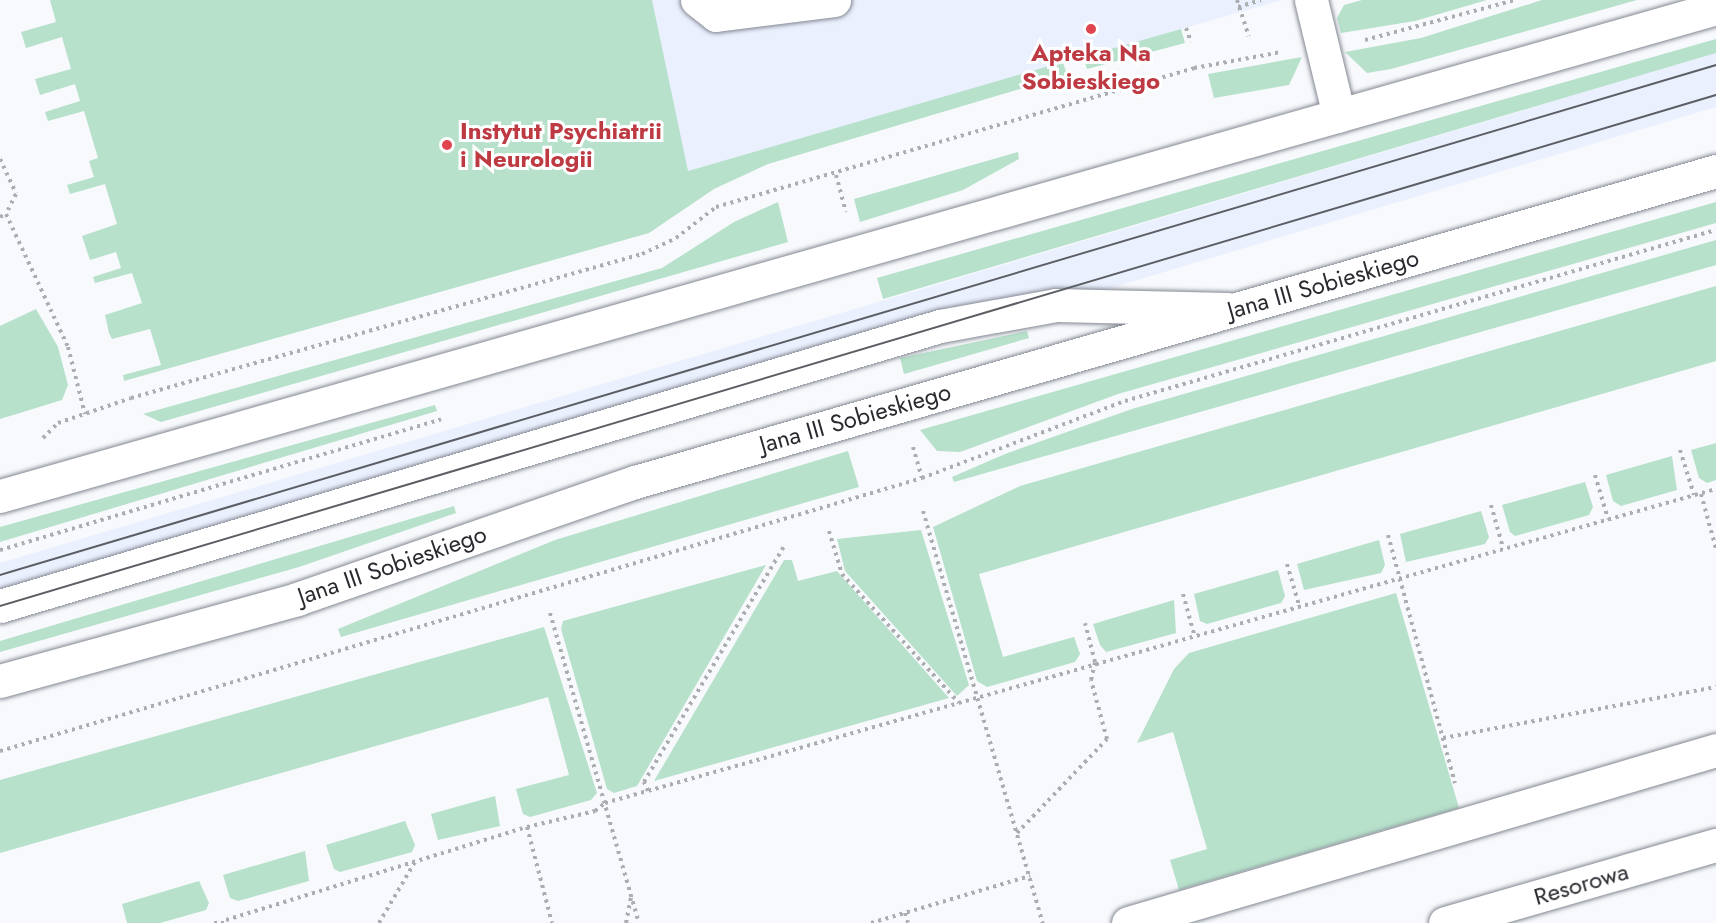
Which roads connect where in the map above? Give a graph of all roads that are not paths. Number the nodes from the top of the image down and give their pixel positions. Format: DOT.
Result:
graph roads {
  1 [pos="697,0"];
  2 [pos="834,0"];
  3 [pos="1311,0"];
  4 [pos="1716,8"];
  5 [pos="1339,116"];
  6 [pos="1716,171"];
  7 [pos="1237,309"];
  8 [pos="0,496"];
  9 [pos="0,606"];
  10 [pos="0,681"];
  11 [pos="1716,750"];
  12 [pos="1716,845"];
  13 [pos="1128,923"];
  14 [pos="1445,923"];
  1 -- 2 [label="main road"];
  3 -- 5 [label="main road"];
  4 -- 5 [label="main road"];
  5 -- 8 [label="main road"];
  6 -- 7 [label="main road, Jana III Sobieskiego"];
  7 -- 9 [label="main road"];
  7 -- 10 [label="main road, Jana III Sobieskiego"];
  11 -- 13 [label="main road"];
  12 -- 14 [label="main road, Resorowa"];
}
